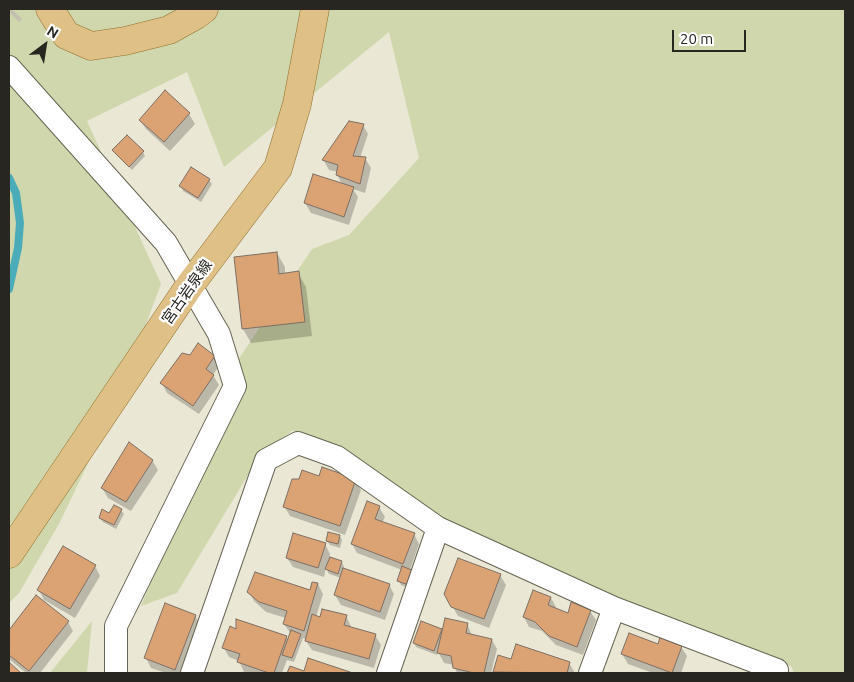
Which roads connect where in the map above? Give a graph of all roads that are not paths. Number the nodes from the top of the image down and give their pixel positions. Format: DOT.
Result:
graph roads {
  1 [pos="50,9"];
  2 [pos="204,9"];
  3 [pos="315,9"];
  4 [pos="9,67"];
  5 [pos="190,285"];
  6 [pos="438,528"];
  7 [pos="9,554"];
  8 [pos="614,608"];
  9 [pos="116,673"];
  10 [pos="192,673"];
  11 [pos="388,673"];
  12 [pos="590,673"];
  13 [pos="776,673"];
  1 -- 2 [label="main road"];
  3 -- 5 [label="main road, 宮古岩泉線"];
  4 -- 5 [label="street"];
  5 -- 7 [label="main road, 宮古岩泉線"];
  5 -- 9 [label="street"];
  6 -- 8 [label="street"];
  6 -- 10 [label="street"];
  6 -- 11 [label="street"];
  8 -- 12 [label="street"];
  8 -- 13 [label="street"];
}
